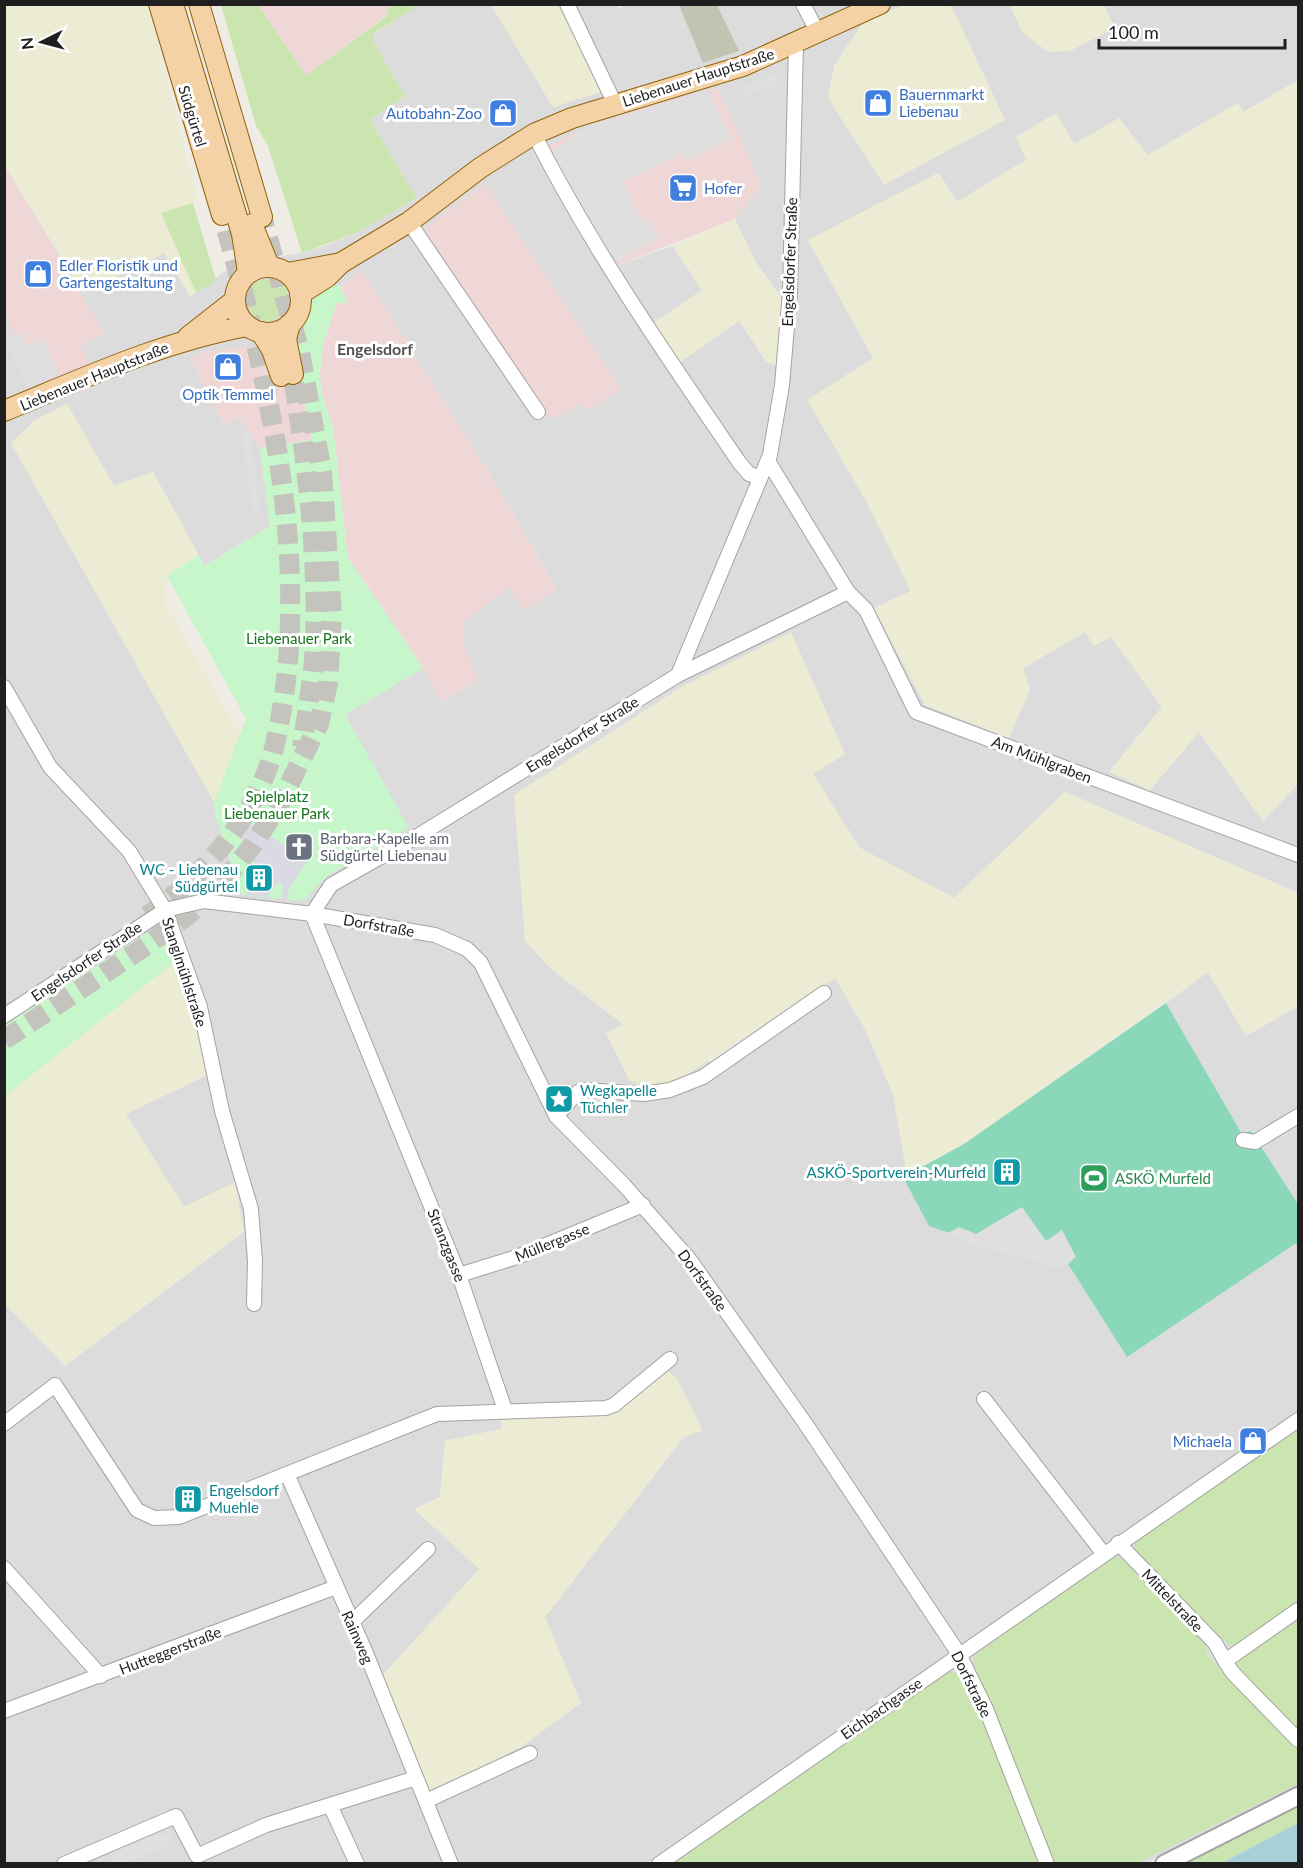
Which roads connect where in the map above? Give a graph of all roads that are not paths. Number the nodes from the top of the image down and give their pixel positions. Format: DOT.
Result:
graph roads {
  1 [pos="159,4"];
  2 [pos="173,4"];
  3 [pos="186,4"];
  4 [pos="199,4"];
  5 [pos="567,4"];
  6 [pos="803,4"];
  7 [pos="880,4"];
  8 [pos="818,33"];
  9 [pos="796,44"];
  10 [pos="615,104"];
  11 [pos="537,142"];
  12 [pos="262,217"];
  13 [pos="409,222"];
  14 [pos="226,228"];
  15 [pos="340,263"];
  16 [pos="269,266"];
  17 [pos="248,272"];
  18 [pos="288,273"];
  19 [pos="300,294"];
  20 [pos="234,301"];
  21 [pos="290,324"];
  22 [pos="254,329"];
  23 [pos="183,340"];
  24 [pos="4,411"];
  25 [pos="538,412"];
  26 [pos="768,461"];
  27 [pos="759,477"];
  28 [pos="848,592"];
  29 [pos="678,675"];
  30 [pos="4,687"];
  31 [pos="1299,855"];
  32 [pos="204,901"];
  33 [pos="165,910"];
  34 [pos="312,914"];
  35 [pos="824,993"];
  36 [pos="4,1016"];
  37 [pos="556,1116"];
  38 [pos="1299,1116"];
  39 [pos="1243,1140"];
  40 [pos="643,1205"];
  41 [pos="459,1275"];
  42 [pos="254,1304"];
  43 [pos="670,1359"];
  44 [pos="984,1399"];
  45 [pos="505,1410"];
  46 [pos="1299,1420"];
  47 [pos="4,1424"];
  48 [pos="287,1474"];
  49 [pos="1118,1543"];
  50 [pos="428,1549"];
  51 [pos="1103,1553"];
  52 [pos="4,1568"];
  53 [pos="336,1587"];
  54 [pos="1299,1610"];
  55 [pos="352,1622"];
  56 [pos="959,1654"];
  57 [pos="1225,1661"];
  58 [pos="101,1676"];
  59 [pos="4,1712"];
  60 [pos="1299,1740"];
  61 [pos="530,1753"];
  62 [pos="416,1778"];
  63 [pos="1299,1796"];
  64 [pos="426,1801"];
  65 [pos="330,1805"];
  66 [pos="64,1863"];
  67 [pos="357,1863"];
  68 [pos="451,1863"];
  69 [pos="659,1863"];
  70 [pos="1047,1863"];
  71 [pos="1164,1863"];
  1 -- 14 [label="main road, Südgürtel"];
  2 -- 17 [label="main road"];
  3 -- 16 [label="main road"];
  4 -- 12 [label="main road"];
  5 -- 10 [label="street, Liebenauer Hauptstraße"];
  6 -- 8 [label="street"];
  7 -- 8 [label="main road, Liebenauer Hauptstraße"];
  8 -- 9 [label="main road, Liebenauer Hauptstraße"];
  9 -- 10 [label="main road, Liebenauer Hauptstraße"];
  9 -- 26 [label="street, Engelsdorfer Straße"];
  10 -- 11 [label="main road, Liebenauer Hauptstraße"];
  11 -- 13 [label="main road, Liebenauer Hauptstraße"];
  11 -- 27 [label="street"];
  13 -- 15 [label="main road, Liebenauer Hauptstraße"];
  13 -- 25 [label="street"];
  15 -- 18 [label="main road, Liebenauer Hauptstraße"];
  15 -- 19 [label="main road, Liebenauer Hauptstraße"];
  16 -- 17 [label="main road"];
  16 -- 18 [label="main road"];
  17 -- 20 [label="main road"];
  18 -- 19 [label="main road"];
  19 -- 21 [label="main road"];
  20 -- 22 [label="main road"];
  20 -- 23 [label="main road, Liebenauer Hauptstraße"];
  21 -- 22 [label="main road"];
  21 -- 22 [label="main road"];
  22 -- 23 [label="main road, Liebenauer Hauptstraße"];
  23 -- 24 [label="main road, Liebenauer Hauptstraße"];
  26 -- 27 [label="street, Engelsdorfer Straße"];
  26 -- 28 [label="street, Am Mühlgraben"];
  27 -- 29 [label="street, Engelsdorfer Straße"];
  28 -- 29 [label="street"];
  28 -- 31 [label="street, Am Mühlgraben"];
  29 -- 34 [label="street, Engelsdorfer Straße"];
  30 -- 33 [label="street, Stanglmühlstraße"];
  32 -- 33 [label="street, Engelsdorfer Straße"];
  32 -- 34 [label="street, Dorfstraße"];
  33 -- 36 [label="street, Engelsdorfer Straße"];
  33 -- 42 [label="street, Stanglmühlstraße"];
  34 -- 37 [label="street, Dorfstraße"];
  34 -- 41 [label="street, Stranzgasse"];
  35 -- 37 [label="street"];
  37 -- 40 [label="street, Dorfstraße"];
  38 -- 39 [label="street"];
  40 -- 41 [label="street, Müllergasse"];
  40 -- 56 [label="street, Dorfstraße"];
  41 -- 45 [label="street, Stranzgasse"];
  43 -- 45 [label="street"];
  44 -- 51 [label="street"];
  45 -- 48 [label="street"];
  46 -- 49 [label="street, Eichbachgasse"];
  47 -- 48 [label="street"];
  48 -- 53 [label="street, Rainweg"];
  49 -- 51 [label="street, Eichbachgasse"];
  49 -- 57 [label="street, Mittelstraße"];
  50 -- 55 [label="street"];
  51 -- 56 [label="street, Eichbachgasse"];
  52 -- 58 [label="street"];
  53 -- 55 [label="street, Rainweg"];
  53 -- 58 [label="street, Hutteggerstraße"];
  54 -- 57 [label="street"];
  55 -- 62 [label="street, Rainweg"];
  56 -- 69 [label="street, Eichbachgasse"];
  56 -- 70 [label="street, Dorfstraße"];
  57 -- 60 [label="street, Mittelstraße"];
  58 -- 59 [label="street, Hutteggerstraße"];
  61 -- 64 [label="street"];
  62 -- 64 [label="street, Rainweg"];
  62 -- 65 [label="street"];
  63 -- 71 [label="street"];
  64 -- 68 [label="street, Rainweg"];
  65 -- 66 [label="street"];
  65 -- 67 [label="street"];
}
